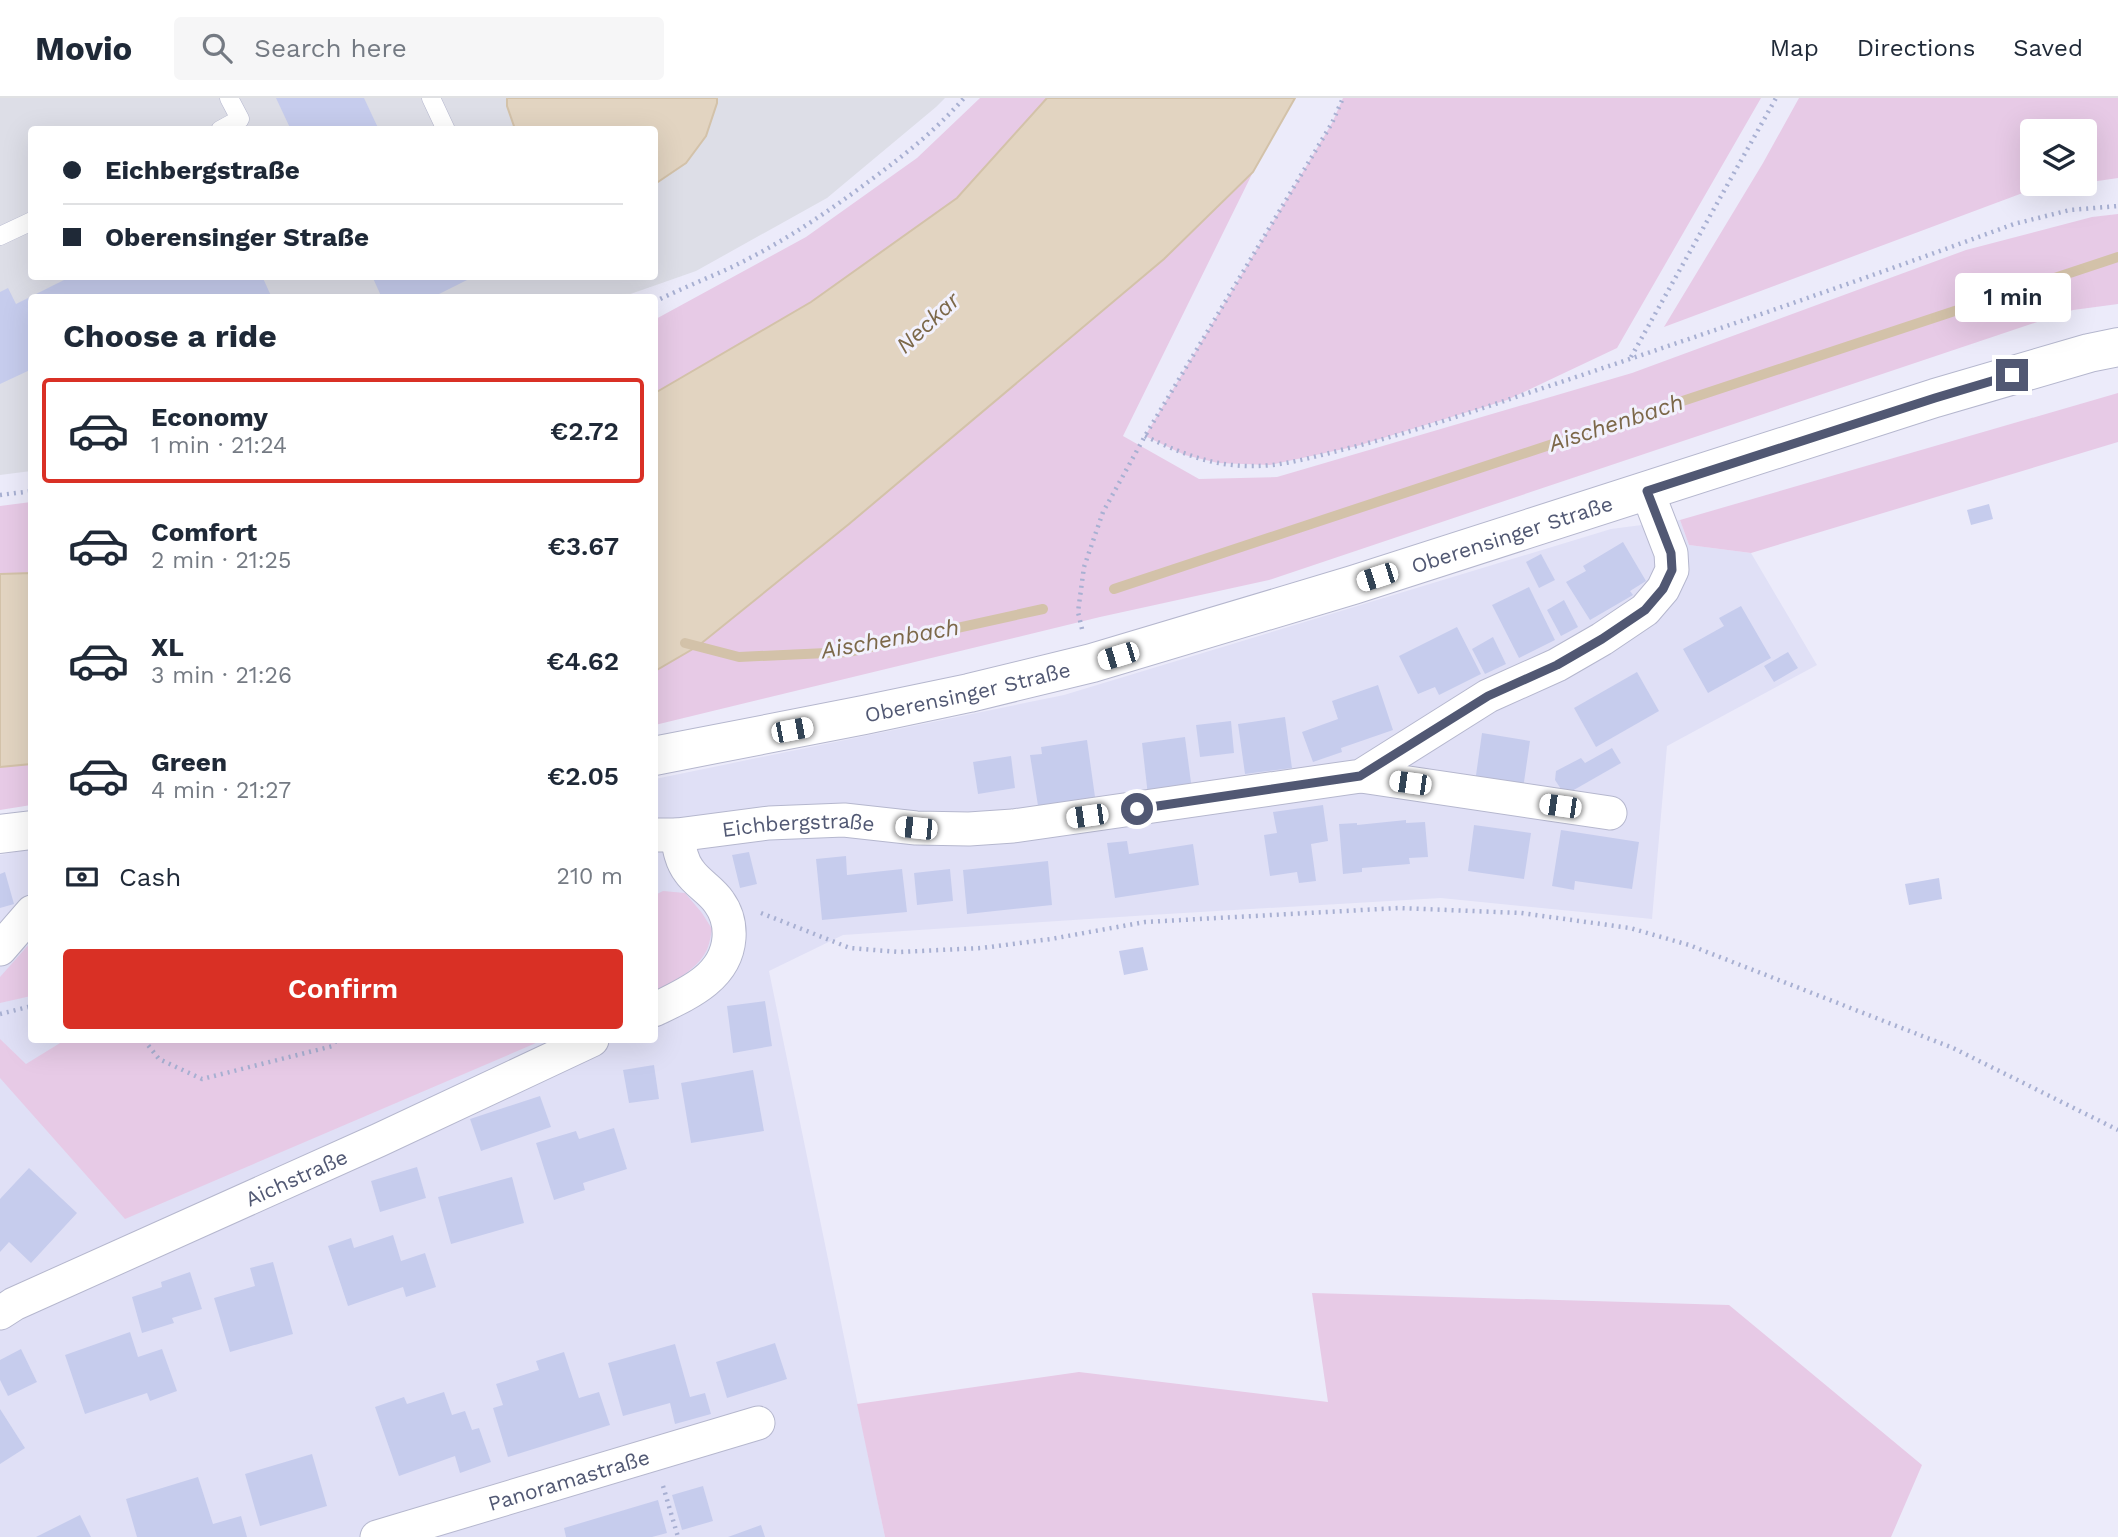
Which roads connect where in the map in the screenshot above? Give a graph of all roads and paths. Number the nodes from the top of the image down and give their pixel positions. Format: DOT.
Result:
graph roads {
  1 [pos="229,98"];
  2 [pos="431,98"];
  3 [pos="964,98"];
  4 [pos="1343,98"];
  5 [pos="1776,98"];
  6 [pos="243,125"];
  7 [pos="444,126"];
  8 [pos="2118,206"];
  9 [pos="28,223"];
  10 [pos="0,236"];
  11 [pos="658,300"];
  12 [pos="2118,347"];
  13 [pos="1631,359"];
  14 [pos="1144,436"];
  15 [pos="1647,491"];
  16 [pos="28,492"];
  17 [pos="0,495"];
  18 [pos="1082,629"];
  19 [pos="658,755"];
  20 [pos="1360,776"];
  21 [pos="1610,813"];
  22 [pos="28,830"];
  23 [pos="0,834"];
  24 [pos="666,835"];
  25 [pos="722,906"];
  26 [pos="28,916"];
  27 [pos="0,948"];
  28 [pos="28,1007"];
  29 [pos="658,1008"];
  30 [pos="0,1014"];
  31 [pos="146,1043"];
  32 [pos="334,1043"];
  33 [pos="586,1043"];
  34 [pos="2118,1130"];
  35 [pos="0,1313"];
  36 [pos="758,1423"];
  37 [pos="654,1455"];
  38 [pos="377,1537"];
  39 [pos="678,1537"];
  1 -- 6 [label="lane"];
  2 -- 7 [label="lane"];
  3 -- 11 [label="path"];
  4 -- 14 [label="path"];
  5 -- 13 [label="path"];
  8 -- 13 [label="path"];
  9 -- 10 [label="lane"];
  12 -- 15 [label="street, Oberensinger Straße"];
  13 -- 14 [label="path"];
  14 -- 18 [label="path"];
  15 -- 19 [label="street, Oberensinger Straße"];
  15 -- 20 [label="street, Eichbergstraße"];
  16 -- 17 [label="path"];
  20 -- 21 [label="street"];
  20 -- 24 [label="street, Eichbergstraße"];
  22 -- 23 [label="street"];
  24 -- 25 [label="street"];
  25 -- 29 [label="street"];
  25 -- 34 [label="path"];
  26 -- 27 [label="street"];
  28 -- 30 [label="path"];
  31 -- 32 [label="path"];
  33 -- 35 [label="street, Aichstraße"];
  36 -- 37 [label="street, Panoramastraße"];
  37 -- 38 [label="street, Panoramastraße"];
  37 -- 39 [label="path"];
}
